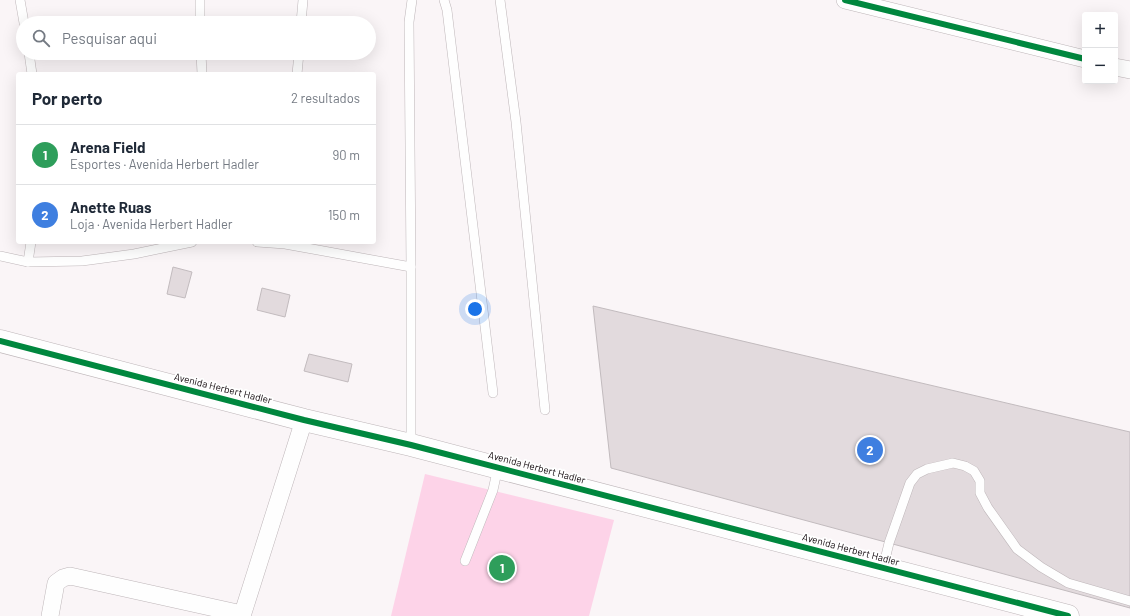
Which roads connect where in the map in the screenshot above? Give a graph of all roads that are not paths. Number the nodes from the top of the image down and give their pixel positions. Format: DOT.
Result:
graph roads {
  1 [pos="20,0"];
  2 [pos="200,0"];
  3 [pos="303,0"];
  4 [pos="412,0"];
  5 [pos="444,0"];
  6 [pos="500,0"];
  7 [pos="845,0"];
  8 [pos="23,16"];
  9 [pos="200,16"];
  10 [pos="302,16"];
  11 [pos="1082,59"];
  12 [pos="30,60"];
  13 [pos="201,60"];
  14 [pos="298,60"];
  15 [pos="1118,68"];
  16 [pos="1130,70"];
  17 [pos="32,72"];
  18 [pos="202,72"];
  19 [pos="297,72"];
  20 [pos="31,244"];
  21 [pos="182,244"];
  22 [pos="290,244"];
  23 [pos="0,256"];
  24 [pos="28,262"];
  25 [pos="411,267"];
  26 [pos="0,342"];
  27 [pos="493,393"];
  28 [pos="545,410"];
  29 [pos="304,420"];
  30 [pos="411,444"];
  31 [pos="498,467"];
  32 [pos="465,561"];
  33 [pos="883,568"];
  34 [pos="1130,600"];
  35 [pos="242,615"];
  36 [pos="50,616"];
  37 [pos="1068,616"];
  1 -- 8 [label="lane"];
  2 -- 9 [label="lane"];
  3 -- 10 [label="lane"];
  4 -- 25 [label="lane"];
  5 -- 27 [label="lane"];
  6 -- 28 [label="lane"];
  7 -- 11 [label="street"];
  12 -- 17 [label="lane"];
  13 -- 18 [label="lane"];
  14 -- 19 [label="lane"];
  15 -- 16 [label="street"];
  20 -- 24 [label="lane"];
  21 -- 24 [label="lane"];
  22 -- 25 [label="lane"];
  23 -- 24 [label="lane"];
  25 -- 30 [label="lane"];
  26 -- 29 [label="street, Avenida Herbert Hadler"];
  29 -- 30 [label="street, Avenida Herbert Hadler"];
  29 -- 35 [label="street"];
  30 -- 31 [label="street, Avenida Herbert Hadler"];
  31 -- 32 [label="lane"];
  31 -- 33 [label="street, Avenida Herbert Hadler"];
  33 -- 34 [label="lane"];
  33 -- 37 [label="street, Avenida Herbert Hadler"];
  35 -- 36 [label="street"];
}
